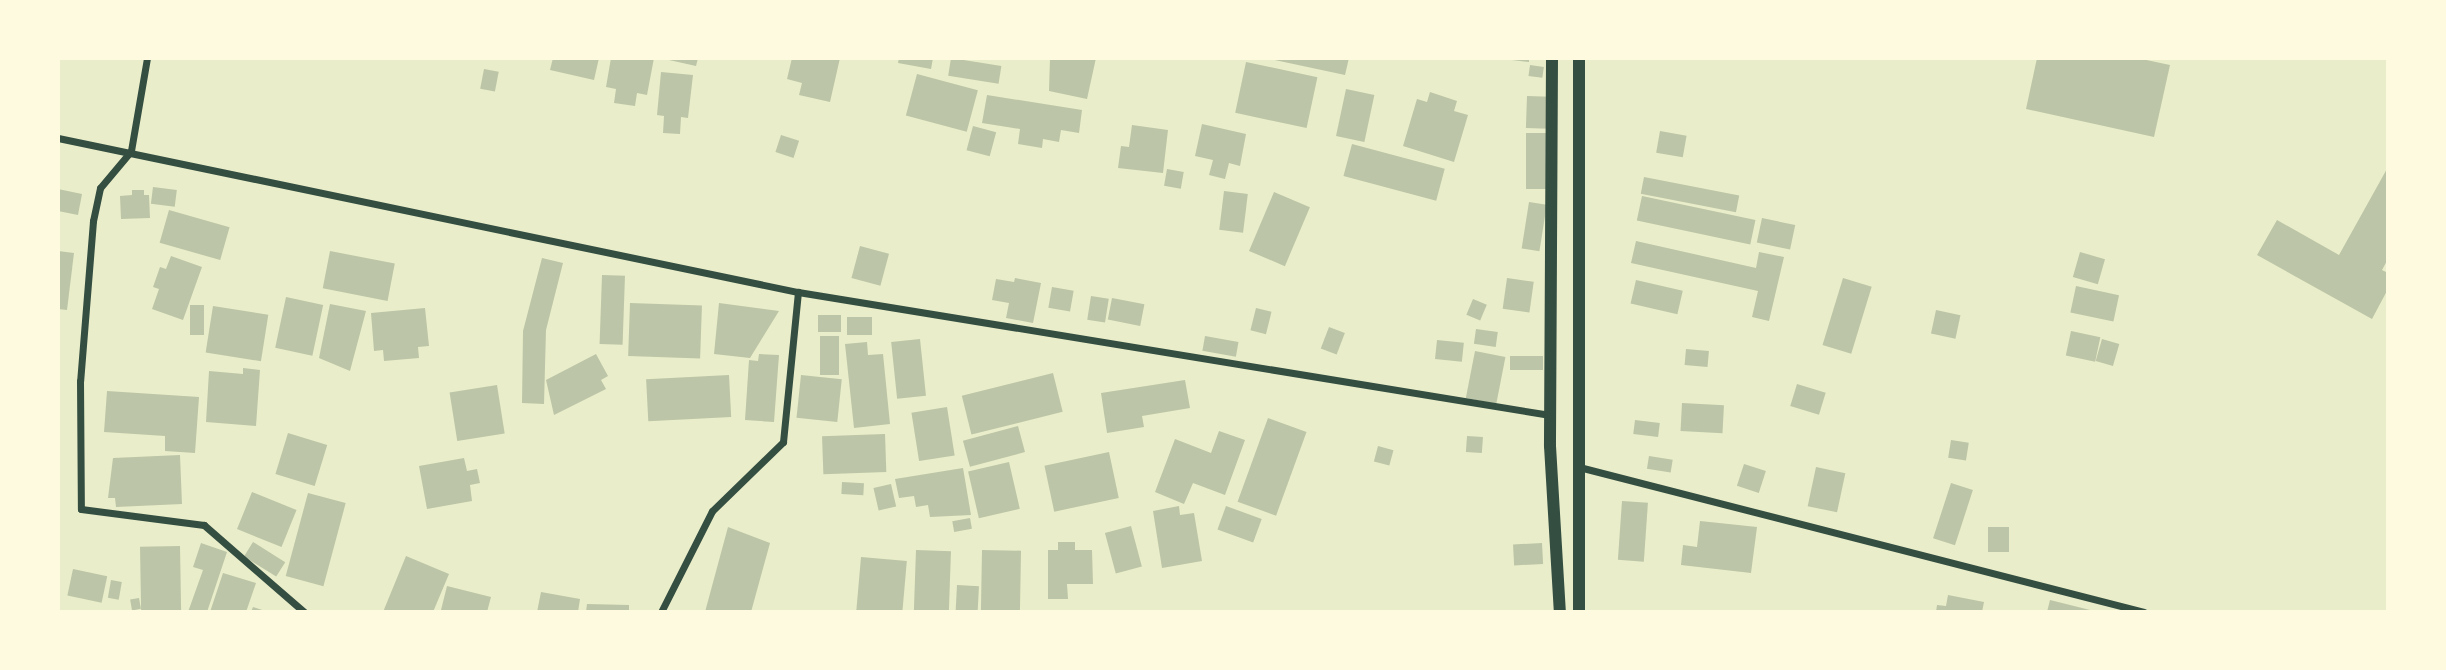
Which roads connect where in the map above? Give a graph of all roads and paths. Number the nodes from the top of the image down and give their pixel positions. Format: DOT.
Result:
graph roads {
  1 [pos="147,58"];
  2 [pos="1552,58"];
  3 [pos="1579,58"];
  4 [pos="58,138"];
  5 [pos="131,151"];
  6 [pos="1555,210"];
  7 [pos="1580,210"];
  8 [pos="798,292"];
  9 [pos="1550,415"];
  10 [pos="1579,467"];
  11 [pos="304,612"];
  12 [pos="661,612"];
  13 [pos="1560,612"];
  14 [pos="1579,612"];
  15 [pos="2144,612"];
  1 -- 5 [label="street"];
  2 -- 6 [label="street"];
  3 -- 7 [label="street"];
  4 -- 5 [label="street"];
  5 -- 8 [label="street"];
  5 -- 11 [label="street"];
  6 -- 7 [label="street"];
  6 -- 9 [label="street"];
  7 -- 10 [label="street"];
  8 -- 9 [label="street"];
  8 -- 12 [label="street"];
  9 -- 13 [label="street"];
  10 -- 14 [label="street"];
  10 -- 15 [label="street"];
}
